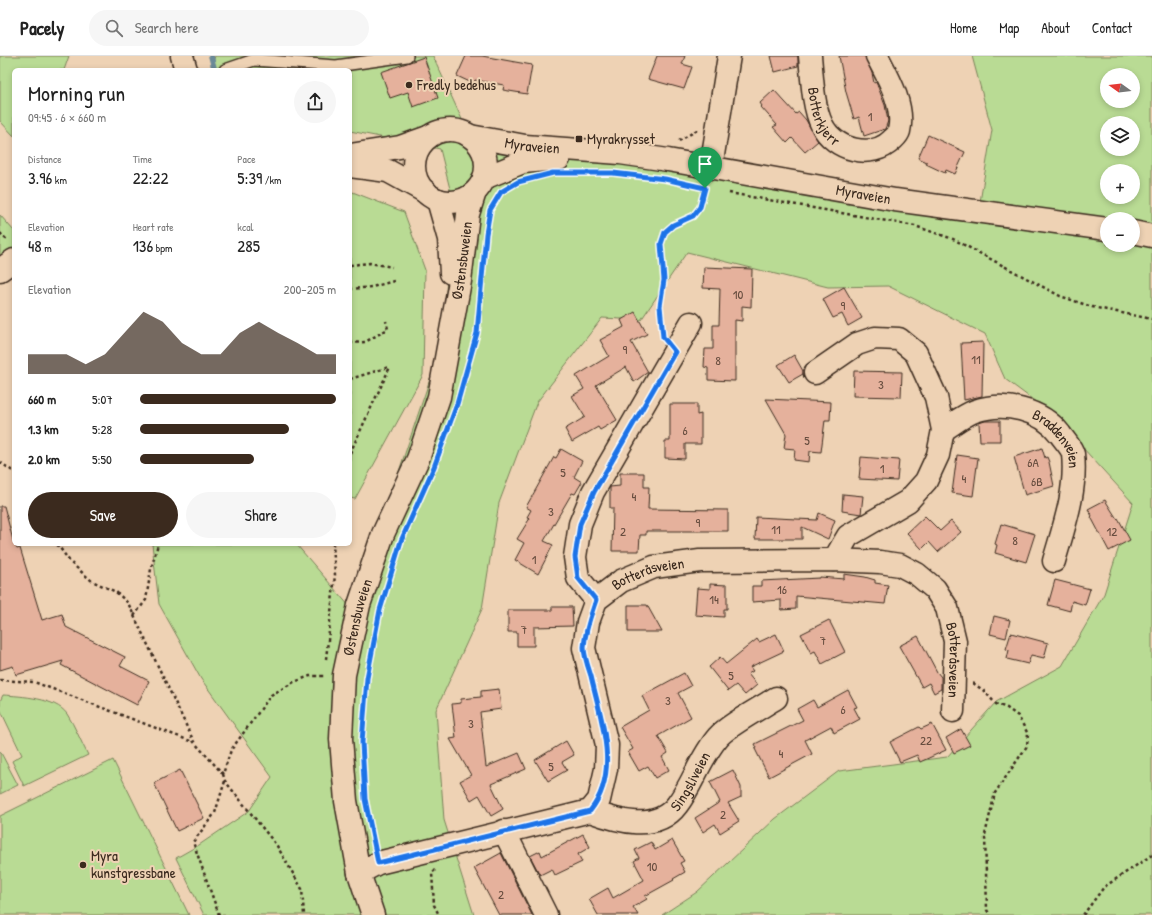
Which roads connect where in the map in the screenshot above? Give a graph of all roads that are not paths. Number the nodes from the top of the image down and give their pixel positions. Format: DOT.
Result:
graph roads {
  1 [pos="182,56"];
  2 [pos="407,56"];
  3 [pos="729,56"];
  4 [pos="810,56"];
  5 [pos="877,56"];
  6 [pos="185,68"];
  7 [pos="231,68"];
  8 [pos="470,136"];
  9 [pos="428,137"];
  10 [pos="620,153"];
  11 [pos="352,155"];
  12 [pos="352,166"];
  13 [pos="711,167"];
  14 [pos="480,185"];
  15 [pos="432,196"];
  16 [pos="1100,228"];
  17 [pos="1140,233"];
  18 [pos="1152,236"];
  19 [pos="12,261"];
  20 [pos="0,270"];
  21 [pos="691,323"];
  22 [pos="452,330"];
  23 [pos="815,373"];
  24 [pos="944,430"];
  25 [pos="834,560"];
  26 [pos="1054,561"];
  27 [pos="596,600"];
  28 [pos="776,698"];
  29 [pos="953,711"];
  30 [pos="590,811"];
  31 [pos="504,831"];
  32 [pos="359,873"];
  33 [pos="373,915"];
  34 [pos="546,915"];
  1 -- 6 [label="street"];
  2 -- 7 [label="lane"];
  3 -- 13 [label="street"];
  4 -- 5 [label="street, Botterkjerr"];
  8 -- 9 [label="street"];
  8 -- 10 [label="street, Myraveien"];
  8 -- 14 [label="street"];
  9 -- 11 [label="street"];
  9 -- 15 [label="street"];
  10 -- 13 [label="street, Myraveien"];
  10 -- 14 [label="street, Myraveien"];
  12 -- 15 [label="street"];
  13 -- 16 [label="street, Myraveien"];
  14 -- 15 [label="street"];
  14 -- 22 [label="street, Østensbuveien"];
  15 -- 22 [label="street, Østensbuveien"];
  17 -- 18 [label="street"];
  19 -- 20 [label="street"];
  21 -- 27 [label="street"];
  22 -- 32 [label="street, Østensbuveien"];
  23 -- 24 [label="street"];
  24 -- 25 [label="street"];
  24 -- 26 [label="street, Braddenveien"];
  25 -- 27 [label="street, Botteråsveien"];
  25 -- 29 [label="street, Botteråsveien"];
  27 -- 30 [label="street, Botteråsveien"];
  28 -- 30 [label="street, Singsliveien"];
  30 -- 31 [label="street"];
  31 -- 32 [label="street"];
  31 -- 34 [label="street"];
  32 -- 33 [label="street, Østensbuveien"];
}
